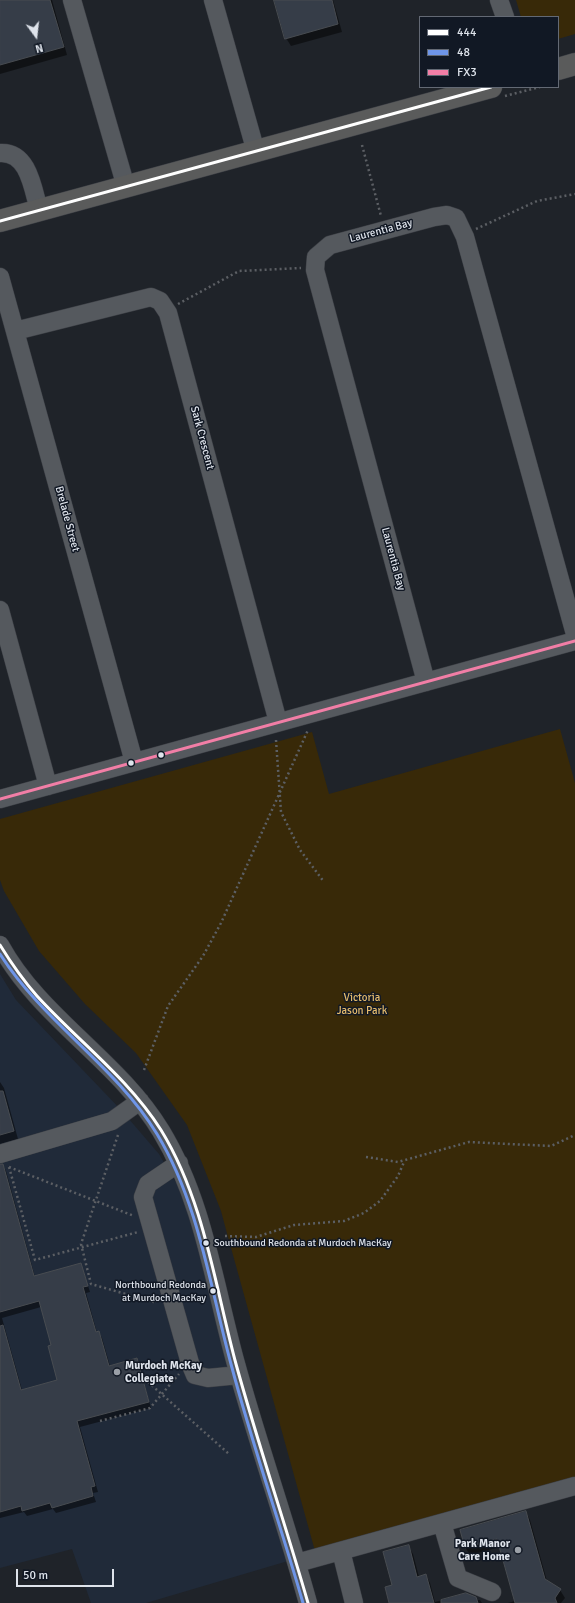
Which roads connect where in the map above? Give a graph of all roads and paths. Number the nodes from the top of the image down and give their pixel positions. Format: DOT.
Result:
graph roads {
  1 [pos="72,0"];
  2 [pos="213,0"];
  3 [pos="499,0"];
  4 [pos="505,16"];
  5 [pos="575,64"];
  6 [pos="559,69"];
  7 [pos="487,88"];
  8 [pos="362,145"];
  9 [pos="256,152"];
  10 [pos="0,153"];
  11 [pos="126,187"];
  12 [pos="575,194"];
  13 [pos="39,210"];
  14 [pos="0,221"];
  15 [pos="385,230"];
  16 [pos="464,233"];
  17 [pos="315,270"];
  18 [pos="0,277"];
  19 [pos="168,313"];
  20 [pos="15,332"];
  21 [pos="0,610"];
  22 [pos="575,634"];
  23 [pos="575,641"];
  24 [pos="426,682"];
  25 [pos="278,722"];
  26 [pos="308,730"];
  27 [pos="276,740"];
  28 [pos="134,762"];
  29 [pos="48,786"];
  30 [pos="280,795"];
  31 [pos="0,799"];
  32 [pos="324,882"];
  33 [pos="0,945"];
  34 [pos="144,1070"];
  35 [pos="140,1101"];
  36 [pos="119,1132"];
  37 [pos="575,1135"];
  38 [pos="366,1157"];
  39 [pos="4,1158"];
  40 [pos="404,1162"];
  41 [pos="179,1163"];
  42 [pos="95,1201"];
  43 [pos="136,1217"];
  44 [pos="152,1228"];
  45 [pos="226,1236"];
  46 [pos="81,1247"];
  47 [pos="160,1304"];
  48 [pos="179,1374"];
  49 [pos="239,1375"];
  50 [pos="148,1382"];
  51 [pos="162,1394"];
  52 [pos="100,1421"];
  53 [pos="229,1454"];
  54 [pos="575,1486"];
  55 [pos="442,1522"];
  56 [pos="341,1551"];
  57 [pos="297,1563"];
  58 [pos="492,1592"];
  59 [pos="308,1603"];
  60 [pos="354,1603"];
  1 -- 11 [label="street"];
  2 -- 9 [label="street"];
  3 -- 4 [label="street"];
  5 -- 6 [label="main road"];
  7 -- 9 [label="main road"];
  8 -- 15 [label="path"];
  9 -- 11 [label="main road"];
  10 -- 13 [label="street"];
  11 -- 13 [label="main road"];
  12 -- 16 [label="path"];
  13 -- 14 [label="main road"];
  15 -- 16 [label="street, Laurentia Bay"];
  15 -- 17 [label="street, Laurentia Bay"];
  16 -- 22 [label="street, Laurentia Bay"];
  17 -- 19 [label="path"];
  17 -- 24 [label="street, Laurentia Bay"];
  18 -- 20 [label="street, Brelade Street"];
  19 -- 20 [label="street, Sark Crescent"];
  19 -- 25 [label="street, Sark Crescent"];
  20 -- 28 [label="street, Brelade Street"];
  21 -- 29 [label="street"];
  23 -- 24 [label="street"];
  24 -- 25 [label="street"];
  25 -- 28 [label="street"];
  26 -- 30 [label="path"];
  27 -- 30 [label="path"];
  28 -- 29 [label="street"];
  29 -- 31 [label="street"];
  30 -- 32 [label="path"];
  30 -- 34 [label="path"];
  33 -- 35 [label="street"];
  35 -- 39 [label="street"];
  35 -- 41 [label="street"];
  36 -- 42 [label="path"];
  37 -- 40 [label="path"];
  38 -- 40 [label="path"];
  39 -- 42 [label="path"];
  39 -- 46 [label="path"];
  40 -- 45 [label="path"];
  41 -- 44 [label="street"];
  41 -- 49 [label="street"];
  42 -- 43 [label="path"];
  42 -- 46 [label="path"];
  44 -- 46 [label="path"];
  44 -- 49 [label="street"];
  46 -- 47 [label="path"];
  48 -- 51 [label="path"];
  49 -- 57 [label="street"];
  50 -- 51 [label="path"];
  51 -- 52 [label="path"];
  51 -- 53 [label="path"];
  54 -- 55 [label="street"];
  55 -- 56 [label="street"];
  55 -- 58 [label="street"];
  56 -- 57 [label="street"];
  56 -- 60 [label="street"];
  57 -- 59 [label="street"];
}
